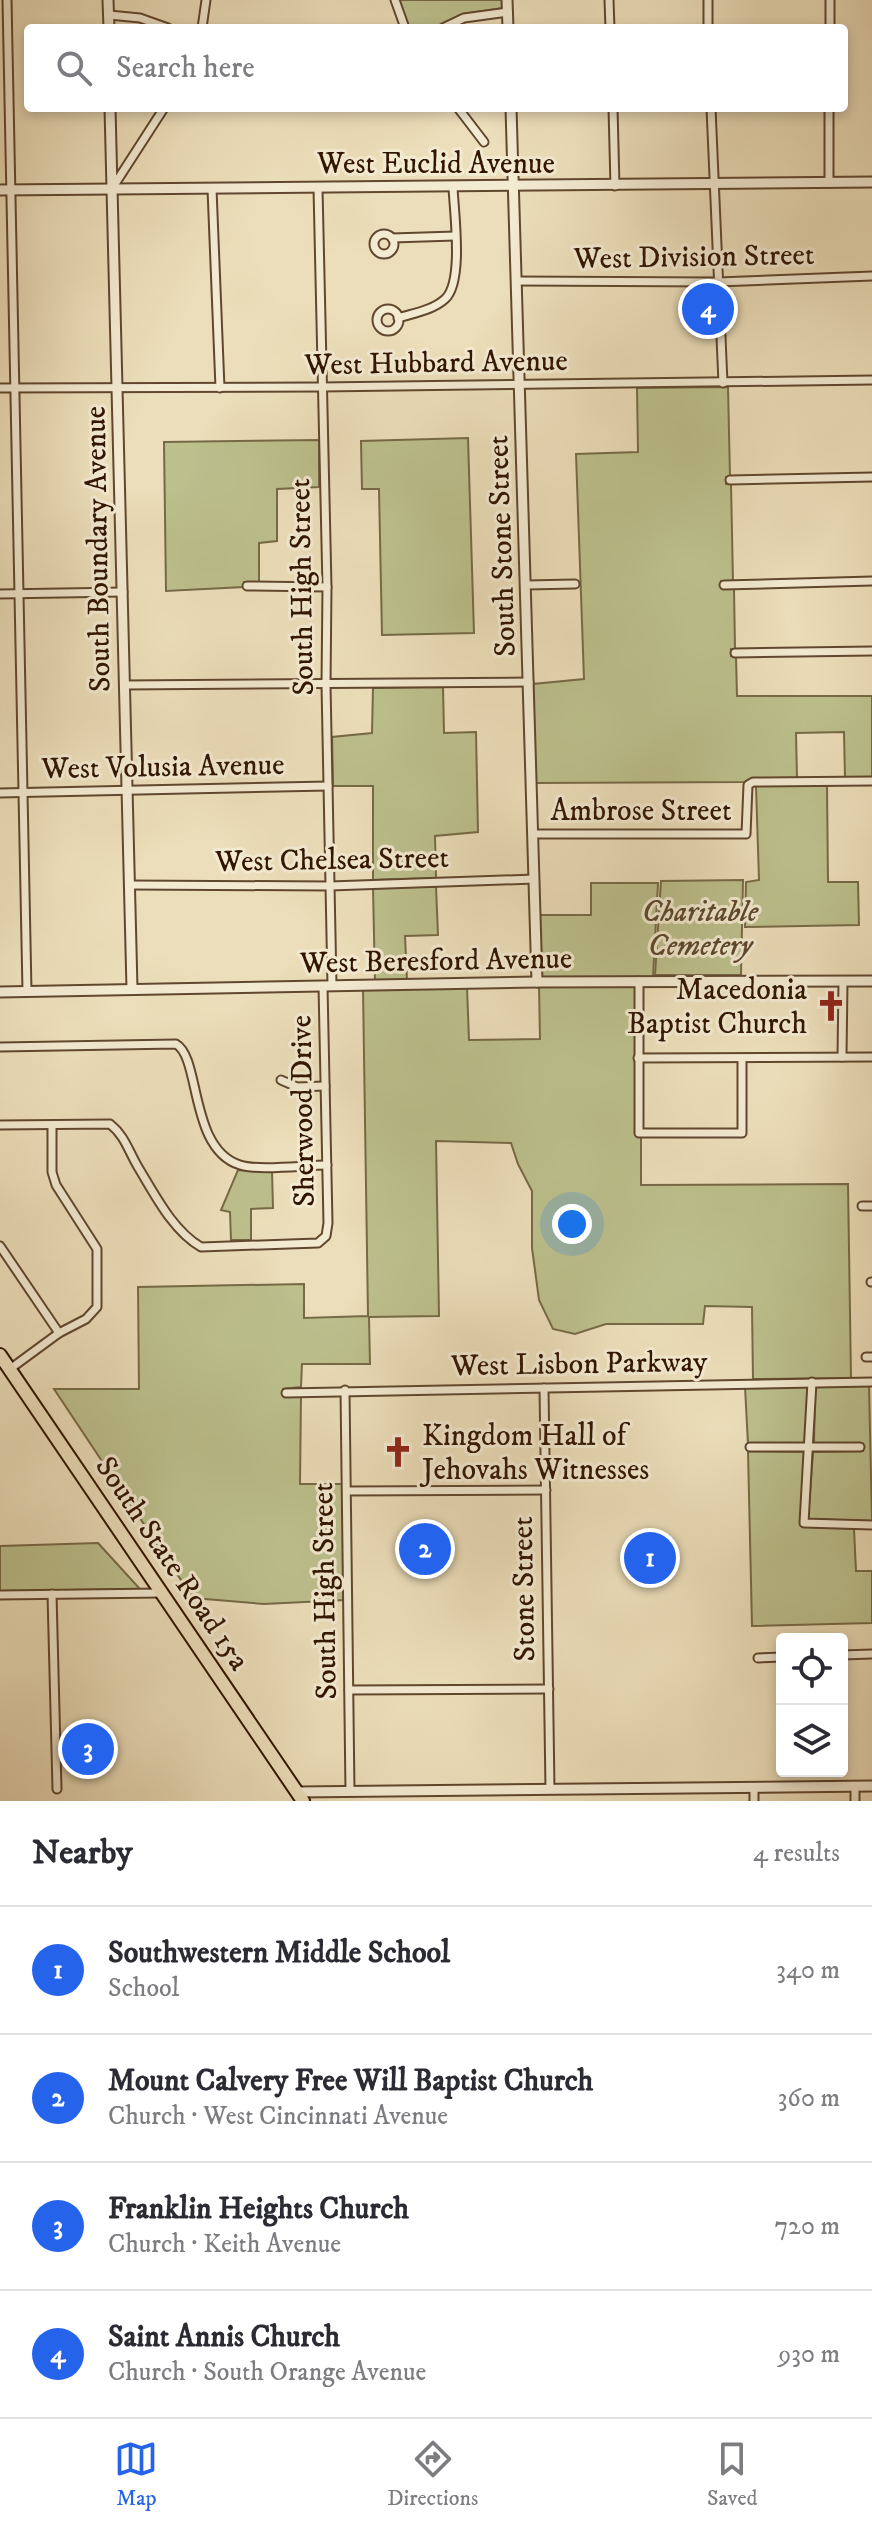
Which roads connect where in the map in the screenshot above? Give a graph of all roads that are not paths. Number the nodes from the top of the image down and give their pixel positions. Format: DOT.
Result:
graph roads {
  1 [pos="7,0"];
  2 [pos="108,0"];
  3 [pos="206,0"];
  4 [pos="395,0"];
  5 [pos="507,0"];
  6 [pos="609,0"];
  7 [pos="708,0"];
  8 [pos="830,0"];
  9 [pos="508,12"];
  10 [pos="109,15"];
  11 [pos="109,24"];
  12 [pos="157,24"];
  13 [pos="203,24"];
  14 [pos="404,24"];
  15 [pos="451,24"];
  16 [pos="508,24"];
  17 [pos="610,24"];
  18 [pos="708,24"];
  19 [pos="830,24"];
  20 [pos="110,112"];
  21 [pos="161,112"];
  22 [pos="461,112"];
  23 [pos="511,112"];
  24 [pos="613,112"];
  25 [pos="711,112"];
  26 [pos="829,112"];
  27 [pos="484,142"];
  28 [pos="872,182"];
  29 [pos="829,183"];
  30 [pos="713,184"];
  31 [pos="615,186"];
  32 [pos="453,187"];
  33 [pos="515,187"];
  34 [pos="112,188"];
  35 [pos="318,188"];
  36 [pos="212,189"];
  37 [pos="5,190"];
  38 [pos="455,236"];
  39 [pos="392,238"];
  40 [pos="872,276"];
  41 [pos="516,281"];
  42 [pos="718,282"];
  43 [pos="398,318"];
  44 [pos="872,380"];
  45 [pos="723,383"];
  46 [pos="519,385"];
  47 [pos="321,387"];
  48 [pos="0,388"];
  49 [pos="14,388"];
  50 [pos="117,388"];
  51 [pos="220,388"];
  52 [pos="872,477"];
  53 [pos="730,480"];
  54 [pos="872,581"];
  55 [pos="575,584"];
  56 [pos="526,585"];
  57 [pos="724,585"];
  58 [pos="247,586"];
  59 [pos="327,587"];
  60 [pos="123,592"];
  61 [pos="0,594"];
  62 [pos="18,594"];
  63 [pos="872,651"];
  64 [pos="735,653"];
  65 [pos="529,682"];
  66 [pos="125,685"];
  67 [pos="326,685"];
  68 [pos="872,781"];
  69 [pos="328,786"];
  70 [pos="127,791"];
  71 [pos="23,792"];
  72 [pos="0,793"];
  73 [pos="534,834"];
  74 [pos="534,879"];
  75 [pos="130,885"];
  76 [pos="330,886"];
  77 [pos="639,981"];
  78 [pos="843,981"];
  79 [pos="872,981"];
  80 [pos="537,982"];
  81 [pos="328,985"];
  82 [pos="132,988"];
  83 [pos="27,991"];
  84 [pos="0,992"];
  85 [pos="0,1047"];
  86 [pos="842,1057"];
  87 [pos="872,1057"];
  88 [pos="638,1058"];
  89 [pos="742,1059"];
  90 [pos="281,1080"];
  91 [pos="325,1086"];
  92 [pos="0,1125"];
  93 [pos="52,1125"];
  94 [pos="327,1165"];
  95 [pos="862,1206"];
  96 [pos="872,1206"];
  97 [pos="0,1246"];
  98 [pos="59,1333"];
  99 [pos="0,1355"];
  100 [pos="10,1369"];
  101 [pos="812,1382"];
  102 [pos="872,1382"];
  103 [pos="544,1388"];
  104 [pos="345,1390"];
  105 [pos="286,1393"];
  106 [pos="750,1447"];
  107 [pos="860,1447"];
  108 [pos="810,1448"];
  109 [pos="546,1490"];
  110 [pos="347,1491"];
  111 [pos="872,1525"];
  112 [pos="161,1593"];
  113 [pos="52,1594"];
  114 [pos="0,1595"];
  115 [pos="872,1654"];
  116 [pos="848,1655"];
  117 [pos="776,1657"];
  118 [pos="758,1658"];
  119 [pos="549,1689"];
  120 [pos="349,1690"];
  121 [pos="872,1786"];
  122 [pos="754,1787"];
  123 [pos="855,1787"];
  124 [pos="57,1789"];
  125 [pos="550,1789"];
  126 [pos="350,1792"];
  127 [pos="300,1797"];
  128 [pos="754,1801"];
  129 [pos="855,1801"];
  1 -- 37 [label="street"];
  2 -- 10 [label="street"];
  3 -- 13 [label="street"];
  4 -- 14 [label="street"];
  5 -- 9 [label="street"];
  6 -- 17 [label="street"];
  7 -- 18 [label="street"];
  8 -- 19 [label="street"];
  9 -- 15 [label="street"];
  9 -- 16 [label="street"];
  10 -- 11 [label="street"];
  10 -- 12 [label="street"];
  20 -- 34 [label="street, South Boundary Avenue"];
  21 -- 34 [label="street"];
  22 -- 27 [label="street"];
  23 -- 33 [label="street, South Stone Street"];
  24 -- 31 [label="street"];
  25 -- 30 [label="street"];
  26 -- 29 [label="street"];
  28 -- 29 [label="street, West Euclid Avenue"];
  29 -- 30 [label="street, West Euclid Avenue"];
  30 -- 31 [label="street, West Euclid Avenue"];
  30 -- 42 [label="street"];
  31 -- 33 [label="street, West Euclid Avenue"];
  32 -- 33 [label="street, West Euclid Avenue"];
  32 -- 35 [label="street, West Euclid Avenue"];
  32 -- 38 [label="street"];
  33 -- 41 [label="street, South Stone Street"];
  34 -- 36 [label="street, West Euclid Avenue"];
  34 -- 37 [label="street, West Euclid Avenue"];
  34 -- 50 [label="street, South Boundary Avenue"];
  35 -- 36 [label="street, West Euclid Avenue"];
  35 -- 47 [label="street, South High Street"];
  36 -- 51 [label="street"];
  37 -- 49 [label="street"];
  38 -- 39 [label="street"];
  38 -- 43 [label="street"];
  40 -- 42 [label="street, West Division Street"];
  41 -- 42 [label="street, West Division Street"];
  41 -- 46 [label="street, South Stone Street"];
  42 -- 45 [label="street"];
  44 -- 45 [label="street, West Hubbard Avenue"];
  45 -- 46 [label="street, West Hubbard Avenue"];
  46 -- 47 [label="street, West Hubbard Avenue"];
  46 -- 56 [label="street, South Stone Street"];
  47 -- 51 [label="street, West Hubbard Avenue"];
  47 -- 59 [label="street, South High Street"];
  48 -- 49 [label="street, West Hubbard Avenue"];
  49 -- 50 [label="street, West Hubbard Avenue"];
  49 -- 62 [label="street"];
  50 -- 51 [label="street, West Hubbard Avenue"];
  50 -- 60 [label="street, South Boundary Avenue"];
  52 -- 53 [label="street"];
  54 -- 57 [label="street"];
  55 -- 56 [label="street"];
  56 -- 65 [label="street, South Stone Street"];
  58 -- 59 [label="street"];
  59 -- 67 [label="street, South High Street"];
  60 -- 62 [label="street"];
  60 -- 66 [label="street, South Boundary Avenue"];
  61 -- 62 [label="street"];
  62 -- 71 [label="street"];
  63 -- 64 [label="street"];
  65 -- 67 [label="street"];
  65 -- 73 [label="street, South Stone Street"];
  66 -- 67 [label="street"];
  66 -- 70 [label="street, South Boundary Avenue"];
  67 -- 69 [label="street, South High Street"];
  68 -- 73 [label="street, Ambrose Street"];
  69 -- 70 [label="street, West Volusia Avenue"];
  69 -- 76 [label="street, South High Street"];
  70 -- 71 [label="street, West Volusia Avenue"];
  70 -- 75 [label="street, South Boundary Avenue"];
  71 -- 72 [label="street, West Volusia Avenue"];
  71 -- 83 [label="street"];
  73 -- 74 [label="street, South Stone Street"];
  74 -- 76 [label="street, West Chelsea Street"];
  74 -- 80 [label="street, South Stone Street"];
  75 -- 76 [label="street, West Chelsea Street"];
  75 -- 82 [label="street, South Boundary Avenue"];
  76 -- 81 [label="street, South High Street"];
  77 -- 78 [label="street, West Beresford Avenue"];
  77 -- 80 [label="street, West Beresford Avenue"];
  77 -- 88 [label="street"];
  78 -- 79 [label="street, West Beresford Avenue"];
  78 -- 86 [label="street"];
  80 -- 81 [label="street, West Beresford Avenue"];
  81 -- 82 [label="street, West Beresford Avenue"];
  81 -- 91 [label="street, Sherwood Drive"];
  82 -- 83 [label="street, West Beresford Avenue"];
  83 -- 84 [label="street, West Beresford Avenue"];
  85 -- 94 [label="street"];
  86 -- 87 [label="street"];
  86 -- 89 [label="street"];
  88 -- 89 [label="street"];
  88 -- 89 [label="street"];
  90 -- 91 [label="street"];
  91 -- 94 [label="street, Sherwood Drive"];
  92 -- 93 [label="street"];
  93 -- 94 [label="street, Sherwood Drive"];
  93 -- 98 [label="street"];
  95 -- 96 [label="street"];
  97 -- 98 [label="street"];
  98 -- 100 [label="street"];
  99 -- 100 [label="highway, South State Road 15a"];
  100 -- 112 [label="highway, South State Road 15a"];
  101 -- 102 [label="street, West Lisbon Parkway"];
  101 -- 103 [label="street, West Lisbon Parkway"];
  101 -- 108 [label="street"];
  103 -- 104 [label="street, West Lisbon Parkway"];
  103 -- 109 [label="street, Stone Street"];
  104 -- 105 [label="street, West Lisbon Parkway"];
  104 -- 110 [label="street, South High Street"];
  106 -- 108 [label="street"];
  107 -- 108 [label="street"];
  108 -- 111 [label="street"];
  109 -- 110 [label="street"];
  109 -- 119 [label="street, Stone Street"];
  110 -- 120 [label="street, South High Street"];
  112 -- 113 [label="street"];
  112 -- 127 [label="highway, South State Road 15a"];
  113 -- 114 [label="street"];
  113 -- 124 [label="street"];
  115 -- 116 [label="street"];
  117 -- 118 [label="street"];
  119 -- 120 [label="street"];
  119 -- 125 [label="street, Stone Street"];
  120 -- 126 [label="street, South High Street"];
  121 -- 123 [label="street"];
  122 -- 123 [label="street"];
  122 -- 125 [label="street"];
  122 -- 128 [label="street"];
  123 -- 129 [label="street"];
  125 -- 126 [label="street"];
  126 -- 127 [label="street"];
}
